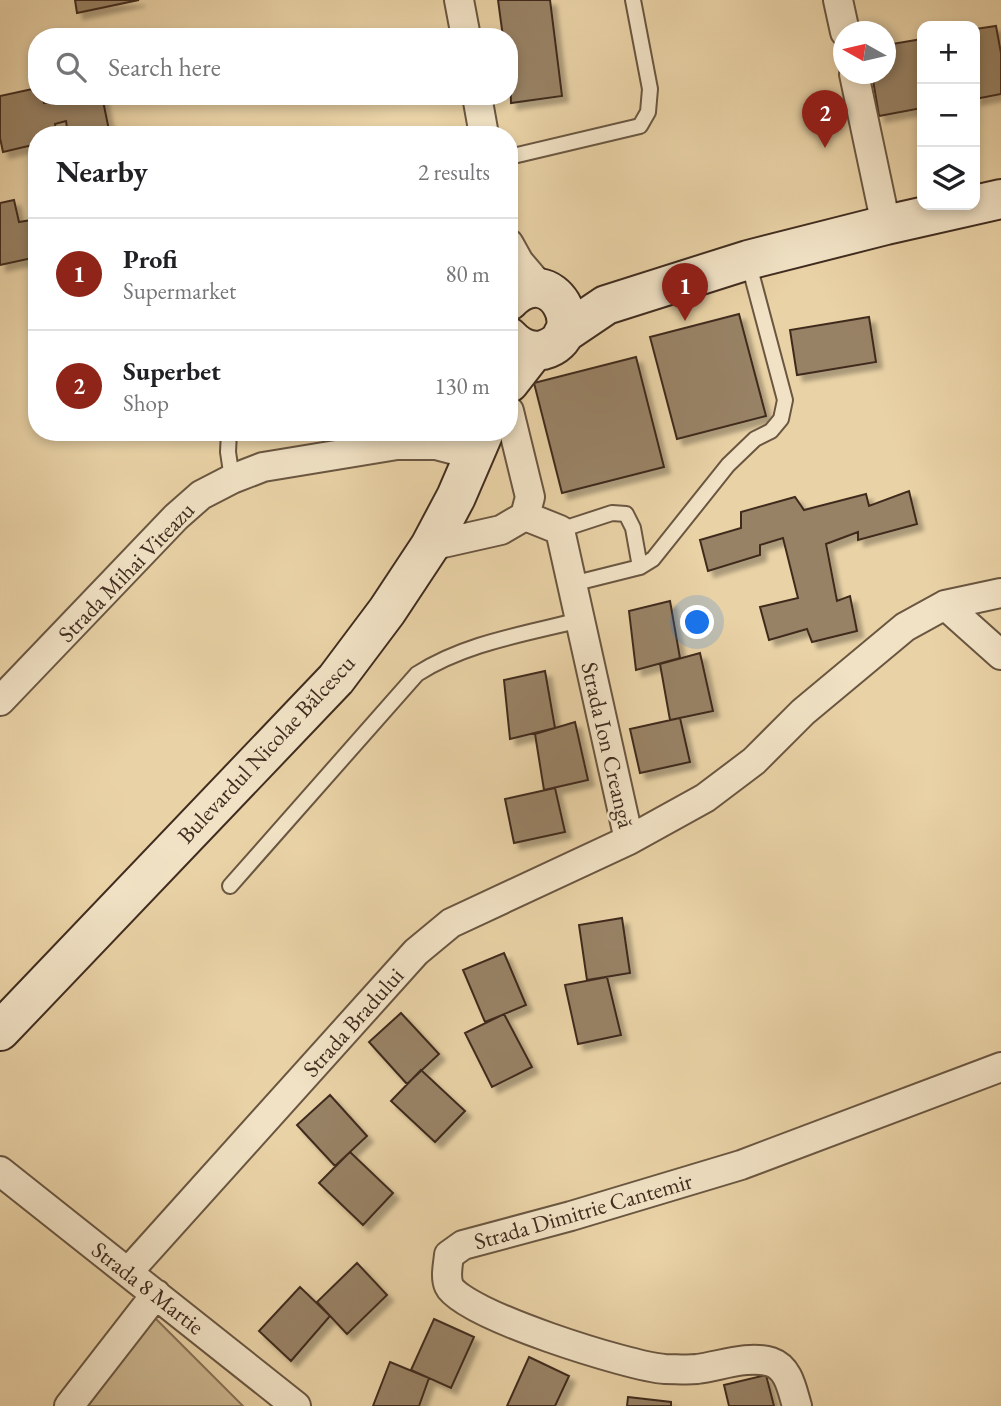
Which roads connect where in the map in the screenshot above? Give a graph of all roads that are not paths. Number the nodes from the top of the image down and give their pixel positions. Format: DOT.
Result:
graph roads {
  1 [pos="459,0"];
  2 [pos="633,0"];
  3 [pos="838,0"];
  4 [pos="843,21"];
  5 [pos="464,28"];
  6 [pos="856,84"];
  7 [pos="479,105"];
  8 [pos="482,126"];
  9 [pos="518,155"];
  10 [pos="1001,200"];
  11 [pos="886,225"];
  12 [pos="518,260"];
  13 [pos="748,260"];
  14 [pos="535,295"];
  15 [pos="606,305"];
  16 [pos="535,341"];
  17 [pos="518,368"];
  18 [pos="229,441"];
  19 [pos="516,441"];
  20 [pos="479,444"];
  21 [pos="232,479"];
  22 [pos="456,497"];
  23 [pos="525,516"];
  24 [pos="560,530"];
  25 [pos="488,533"];
  26 [pos="430,546"];
  27 [pos="640,567"];
  28 [pos="572,584"];
  29 [pos="1001,593"];
  30 [pos="945,605"];
  31 [pos="580,620"];
  32 [pos="1001,655"];
  33 [pos="0,701"];
  34 [pos="629,840"];
  35 [pos="230,886"];
  36 [pos="0,1031"];
  37 [pos="1001,1068"];
  38 [pos="0,1171"];
  39 [pos="128,1272"];
  40 [pos="156,1294"];
  41 [pos="69,1406"];
  42 [pos="296,1406"];
  43 [pos="797,1406"];
  1 -- 5 [label="street"];
  2 -- 9 [label="lane"];
  3 -- 4 [label="street"];
  6 -- 11 [label="street"];
  7 -- 8 [label="street"];
  10 -- 11 [label="street"];
  11 -- 13 [label="street"];
  12 -- 14 [label="street"];
  13 -- 15 [label="street"];
  13 -- 27 [label="lane"];
  14 -- 15 [label="street"];
  14 -- 16 [label="street"];
  15 -- 16 [label="street"];
  16 -- 17 [label="street"];
  18 -- 21 [label="lane"];
  19 -- 23 [label="street"];
  20 -- 21 [label="street, Strada Mihai Viteazu"];
  20 -- 22 [label="street, Bulevardul Nicolae Bălcescu"];
  21 -- 33 [label="street, Strada Mihai Viteazu"];
  22 -- 25 [label="street"];
  22 -- 26 [label="street, Bulevardul Nicolae Bălcescu"];
  23 -- 24 [label="street"];
  23 -- 25 [label="street"];
  24 -- 27 [label="lane"];
  24 -- 28 [label="street, Strada Ion Creangă"];
  25 -- 26 [label="street"];
  26 -- 36 [label="street, Bulevardul Nicolae Bălcescu"];
  27 -- 28 [label="lane"];
  28 -- 31 [label="street, Strada Ion Creangă"];
  29 -- 30 [label="street, Strada Ion Creangă"];
  30 -- 32 [label="street"];
  30 -- 34 [label="street, Strada Ion Creangă"];
  31 -- 34 [label="street, Strada Ion Creangă"];
  31 -- 35 [label="lane"];
  34 -- 39 [label="street, Strada Bradului"];
  37 -- 43 [label="street, Strada Dimitrie Cantemir"];
  38 -- 39 [label="street, Strada 8 Martie"];
  39 -- 40 [label="street, Strada 8 Martie"];
  40 -- 41 [label="street"];
  40 -- 42 [label="street, Strada 8 Martie"];
}
